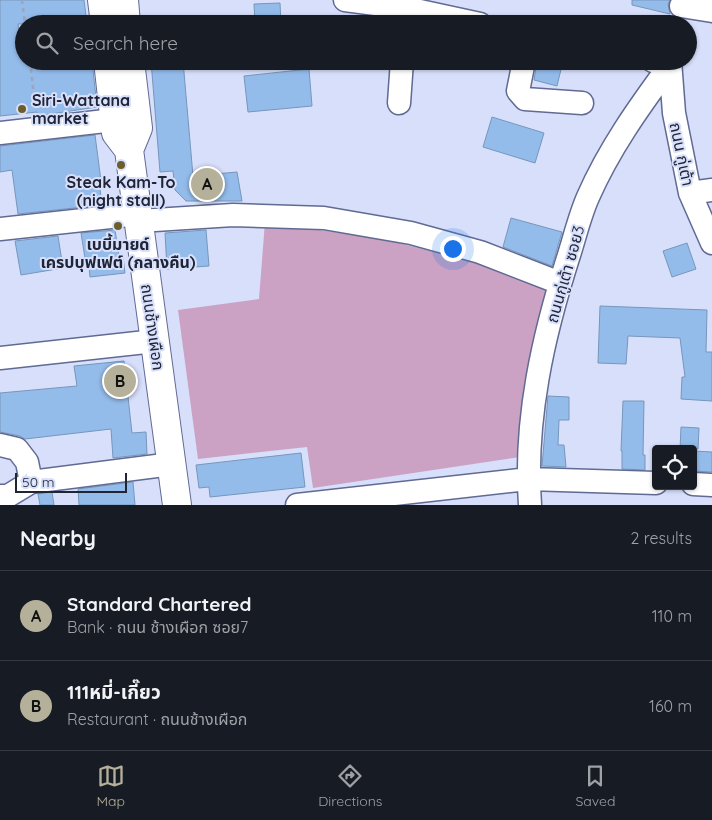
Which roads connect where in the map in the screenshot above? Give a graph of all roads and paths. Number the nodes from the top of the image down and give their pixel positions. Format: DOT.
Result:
graph roads {
  1 [pos="22,0"];
  2 [pos="102,0"];
  3 [pos="124,0"];
  4 [pos="345,0"];
  5 [pos="680,10"];
  6 [pos="712,12"];
  7 [pos="24,15"];
  8 [pos="104,15"];
  9 [pos="125,15"];
  10 [pos="402,15"];
  11 [pos="31,70"];
  12 [pos="109,70"];
  13 [pos="131,70"];
  14 [pos="401,70"];
  15 [pos="522,70"];
  16 [pos="659,70"];
  17 [pos="666,70"];
  18 [pos="399,103"];
  19 [pos="582,103"];
  20 [pos="35,104"];
  21 [pos="114,120"];
  22 [pos="0,132"];
  23 [pos="129,150"];
  24 [pos="712,190"];
  25 [pos="690,193"];
  26 [pos="139,218"];
  27 [pos="0,230"];
  28 [pos="712,243"];
  29 [pos="560,284"];
  30 [pos="155,341"];
  31 [pos="0,358"];
  32 [pos="0,445"];
  33 [pos="172,464"];
  34 [pos="528,479"];
  35 [pos="31,482"];
  36 [pos="652,483"];
  37 [pos="697,484"];
  38 [pos="712,485"];
  39 [pos="0,496"];
  40 [pos="177,505"];
  41 [pos="297,505"];
  42 [pos="530,505"];
  1 -- 7 [label="path"];
  2 -- 8 [label="main road"];
  3 -- 9 [label="main road"];
  4 -- 10 [label="street"];
  5 -- 6 [label="street"];
  11 -- 20 [label="path"];
  12 -- 21 [label="main road, ถนนช้างเผือก"];
  13 -- 23 [label="main road, ถนนช้างเผือก"];
  14 -- 18 [label="street"];
  15 -- 19 [label="street"];
  16 -- 29 [label="street, ถนนกู่เต้า ซอย3"];
  17 -- 25 [label="street, ถนน กู่เต้า"];
  21 -- 22 [label="street"];
  21 -- 23 [label="main road, ถนนช้างเผือก"];
  23 -- 26 [label="main road, ถนนช้างเผือก"];
  24 -- 25 [label="street"];
  25 -- 28 [label="street, ถนน กู่เต้า"];
  26 -- 27 [label="street"];
  26 -- 29 [label="street"];
  26 -- 30 [label="main road, ถนนช้างเผือก"];
  29 -- 34 [label="street, ถนนกู่เต้า ซอย3"];
  30 -- 31 [label="street"];
  30 -- 33 [label="main road, ถนนช้างเผือก"];
  32 -- 35 [label="street"];
  33 -- 35 [label="street"];
  33 -- 40 [label="main road, ถนนช้างเผือก"];
  34 -- 36 [label="street"];
  34 -- 41 [label="street"];
  34 -- 42 [label="street, ถนนกู่เต้า ซอย3"];
  35 -- 39 [label="street"];
  37 -- 38 [label="street"];
}
